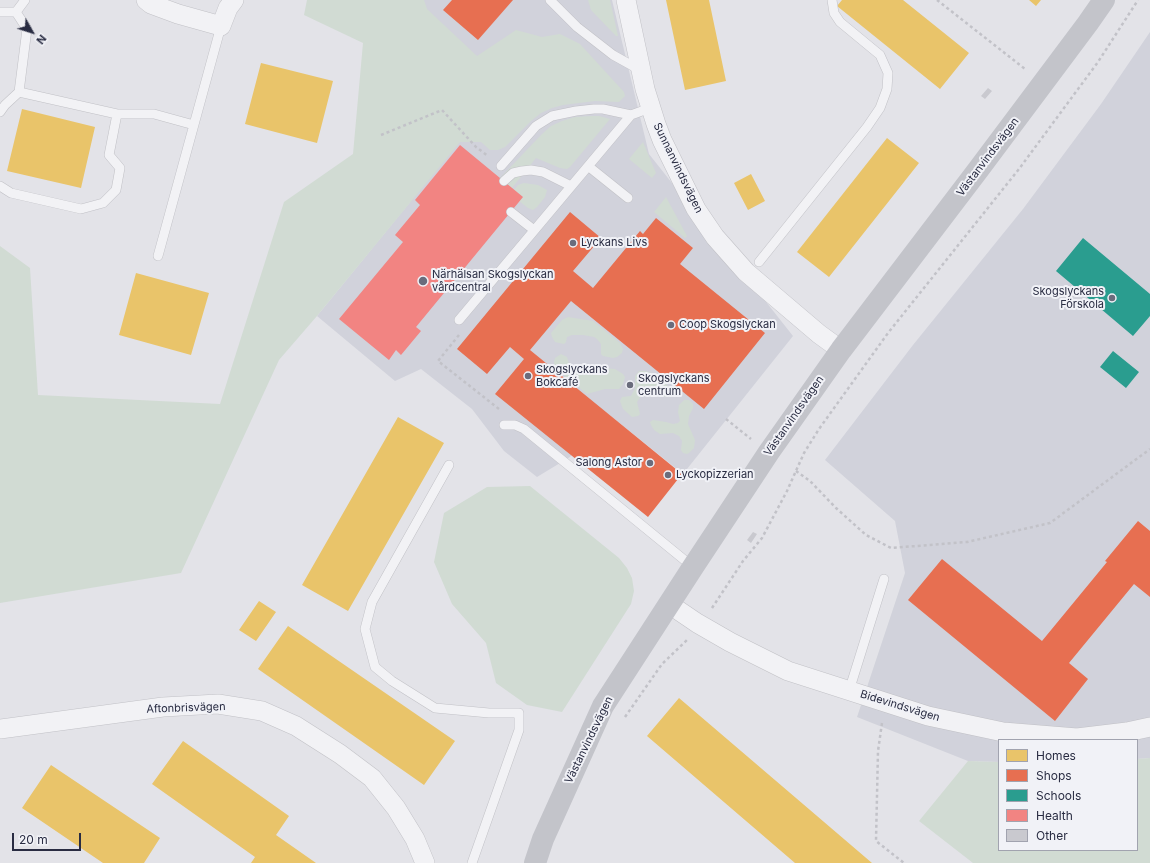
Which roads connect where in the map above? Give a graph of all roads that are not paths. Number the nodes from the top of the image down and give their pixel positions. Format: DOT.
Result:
graph roads {
  1 [pos="24,0"];
  2 [pos="146,0"];
  3 [pos="234,0"];
  4 [pos="550,0"];
  5 [pos="626,0"];
  6 [pos="832,0"];
  7 [pos="1104,0"];
  8 [pos="0,12"];
  9 [pos="16,12"];
  10 [pos="221,26"];
  11 [pos="640,70"];
  12 [pos="20,92"];
  13 [pos="650,108"];
  14 [pos="0,112"];
  15 [pos="117,114"];
  16 [pos="631,115"];
  17 [pos="194,125"];
  18 [pos="501,166"];
  19 [pos="588,166"];
  20 [pos="504,181"];
  21 [pos="0,186"];
  22 [pos="571,186"];
  23 [pos="628,198"];
  24 [pos="511,212"];
  25 [pos="534,230"];
  26 [pos="158,256"];
  27 [pos="759,262"];
  28 [pos="459,320"];
  29 [pos="841,350"];
  30 [pos="504,425"];
  31 [pos="448,465"];
  32 [pos="693,566"];
  33 [pos="884,579"];
  34 [pos="669,604"];
  35 [pos="849,691"];
  36 [pos="1150,727"];
  37 [pos="0,729"];
  38 [pos="425,863"];
  39 [pos="472,863"];
  40 [pos="534,863"];
  1 -- 9 [label="lane"];
  2 -- 10 [label="street"];
  3 -- 10 [label="street"];
  4 -- 11 [label="lane"];
  5 -- 11 [label="street, Sunnanvindsvägen"];
  6 -- 27 [label="lane"];
  7 -- 29 [label="street, Västanvindsvägen"];
  8 -- 9 [label="lane"];
  9 -- 12 [label="lane"];
  10 -- 17 [label="lane"];
  11 -- 13 [label="street, Sunnanvindsvägen"];
  12 -- 14 [label="lane"];
  12 -- 15 [label="lane"];
  13 -- 16 [label="lane"];
  13 -- 29 [label="street, Sunnanvindsvägen"];
  15 -- 17 [label="lane"];
  15 -- 21 [label="lane"];
  16 -- 18 [label="lane"];
  16 -- 19 [label="lane"];
  17 -- 26 [label="lane"];
  19 -- 22 [label="lane"];
  19 -- 23 [label="lane"];
  20 -- 22 [label="lane"];
  22 -- 25 [label="lane"];
  24 -- 25 [label="lane"];
  25 -- 28 [label="lane"];
  29 -- 32 [label="street, Västanvindsvägen"];
  30 -- 32 [label="lane"];
  31 -- 39 [label="lane"];
  32 -- 34 [label="street, Västanvindsvägen"];
  33 -- 35 [label="lane"];
  34 -- 35 [label="street, Bidevindsvägen"];
  34 -- 40 [label="street, Västanvindsvägen"];
  35 -- 36 [label="street, Bidevindsvägen"];
  37 -- 38 [label="street, Aftonbrisvägen"];
}
